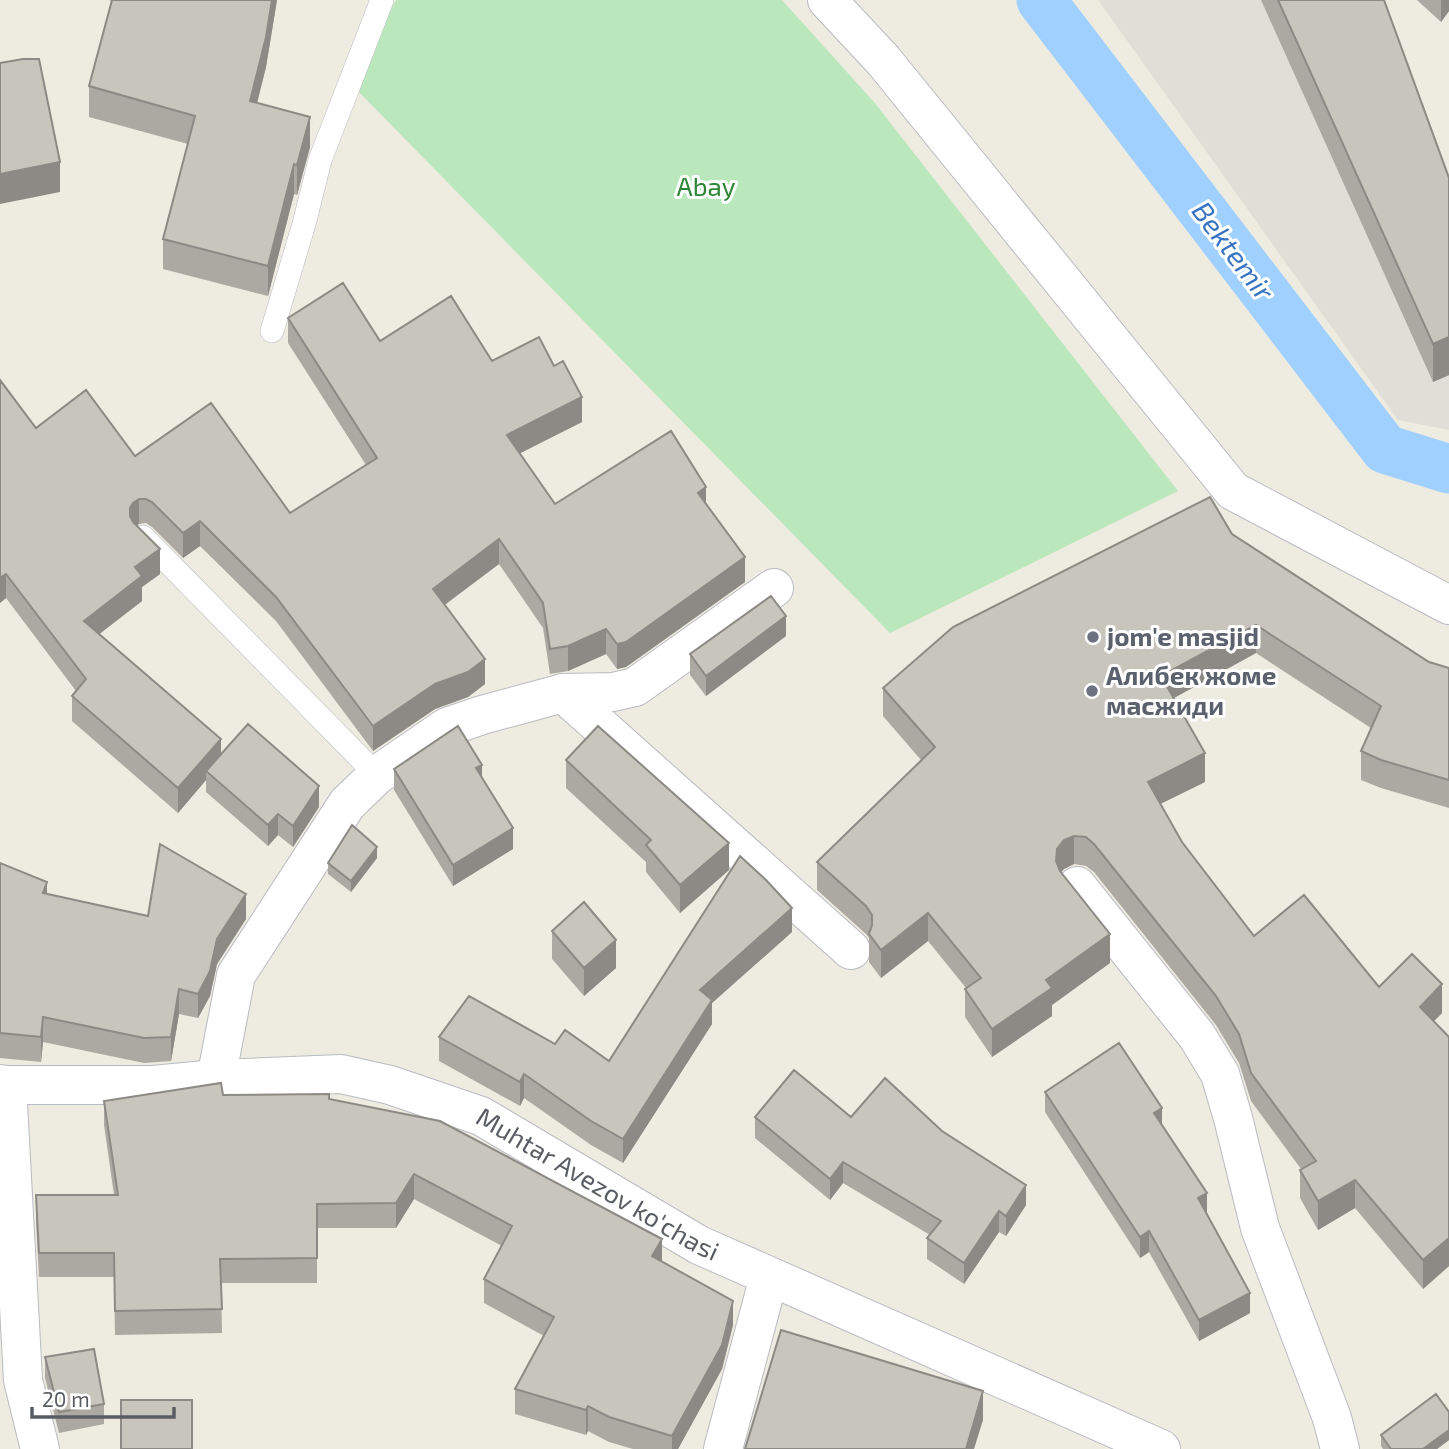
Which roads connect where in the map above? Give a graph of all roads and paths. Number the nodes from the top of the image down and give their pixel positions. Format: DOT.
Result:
graph roads {
  1 [pos="382,0"];
  2 [pos="827,0"];
  3 [pos="272,331"];
  4 [pos="143,537"];
  5 [pos="774,588"];
  6 [pos="1449,606"];
  7 [pos="563,693"];
  8 [pos="377,775"];
  9 [pos="1077,887"];
  10 [pos="850,950"];
  11 [pos="216,1079"];
  12 [pos="3,1084"];
  13 [pos="769,1277"];
  14 [pos="40,1449"];
  15 [pos="723,1449"];
  16 [pos="1161,1449"];
  17 [pos="1340,1449"];
  1 -- 3 [label="lane"];
  2 -- 6 [label="street"];
  4 -- 8 [label="lane"];
  5 -- 7 [label="street"];
  7 -- 8 [label="street"];
  7 -- 10 [label="street"];
  8 -- 11 [label="street"];
  9 -- 17 [label="street"];
  11 -- 12 [label="street, Muhtar Avezov ko'chasi"];
  11 -- 13 [label="street, Muhtar Avezov ko'chasi"];
  12 -- 14 [label="street"];
  13 -- 15 [label="street"];
  13 -- 16 [label="street, Muhtar Avezov ko'chasi"];
}
